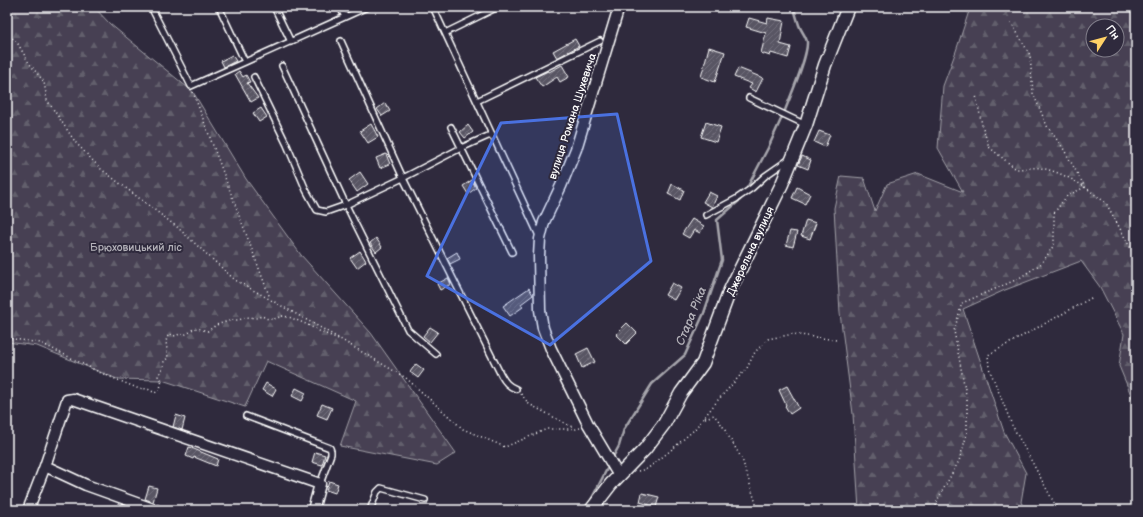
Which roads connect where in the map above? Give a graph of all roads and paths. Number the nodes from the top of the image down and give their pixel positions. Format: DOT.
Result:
graph roads {
  1 [pos="151,7"];
  2 [pos="219,7"];
  3 [pos="274,7"];
  4 [pos="340,7"];
  5 [pos="368,7"];
  6 [pos="433,7"];
  7 [pos="498,7"];
  8 [pos="619,7"];
  9 [pos="848,7"];
  10 [pos="345,17"];
  11 [pos="1011,22"];
  12 [pos="7,32"];
  13 [pos="445,33"];
  14 [pos="341,41"];
  15 [pos="600,41"];
  16 [pos="291,42"];
  17 [pos="245,62"];
  18 [pos="282,66"];
  19 [pos="254,77"];
  20 [pos="191,86"];
  21 [pos="976,95"];
  22 [pos="749,98"];
  23 [pos="477,101"];
  24 [pos="806,125"];
  25 [pos="451,127"];
  26 [pos="493,136"];
  27 [pos="461,148"];
  28 [pos="793,157"];
  29 [pos="403,178"];
  30 [pos="1085,187"];
  31 [pos="346,205"];
  32 [pos="706,214"];
  33 [pos="540,239"];
  34 [pos="512,252"];
  35 [pos="1136,258"];
  36 [pos="1093,297"];
  37 [pos="271,300"];
  38 [pos="7,338"];
  39 [pos="836,340"];
  40 [pos="345,342"];
  41 [pos="436,354"];
  42 [pos="516,389"];
  43 [pos="246,416"];
  44 [pos="703,419"];
  45 [pos="588,424"];
  46 [pos="576,429"];
  47 [pos="45,466"];
  48 [pos="617,472"];
  49 [pos="320,484"];
  50 [pos="425,500"];
  51 [pos="28,510"];
  52 [pos="156,510"];
  53 [pos="313,510"];
  54 [pos="370,510"];
  55 [pos="591,510"];
  56 [pos="758,510"];
  57 [pos="935,510"];
  58 [pos="1058,510"];
  1 -- 20 [label="lane"];
  2 -- 17 [label="lane"];
  3 -- 16 [label="lane"];
  4 -- 10 [label="lane"];
  5 -- 10 [label="lane"];
  6 -- 13 [label="lane"];
  7 -- 13 [label="lane"];
  8 -- 33 [label="street, вулиця Романа Шухевича"];
  9 -- 24 [label="street, Джерельна вулиця"];
  10 -- 16 [label="lane"];
  11 -- 30 [label="path"];
  12 -- 37 [label="path"];
  13 -- 23 [label="lane"];
  14 -- 29 [label="lane"];
  15 -- 23 [label="lane"];
  16 -- 17 [label="lane"];
  17 -- 20 [label="lane"];
  18 -- 31 [label="lane"];
  19 -- 31 [label="lane"];
  20 -- 37 [label="path"];
  21 -- 30 [label="path"];
  22 -- 24 [label="lane"];
  23 -- 26 [label="lane"];
  24 -- 28 [label="street, Джерельна вулиця"];
  25 -- 27 [label="lane"];
  26 -- 27 [label="lane"];
  26 -- 33 [label="lane"];
  27 -- 29 [label="lane"];
  27 -- 34 [label="lane"];
  28 -- 32 [label="lane"];
  28 -- 48 [label="street, Джерельна вулиця"];
  29 -- 31 [label="lane"];
  29 -- 42 [label="lane"];
  30 -- 35 [label="path"];
  30 -- 57 [label="path"];
  31 -- 41 [label="lane"];
  33 -- 45 [label="street, вулиця Романа Шухевича"];
  36 -- 58 [label="path"];
  37 -- 40 [label="path"];
  38 -- 40 [label="path"];
  39 -- 44 [label="path"];
  40 -- 46 [label="path"];
  42 -- 46 [label="path"];
  43 -- 49 [label="lane"];
  44 -- 48 [label="path"];
  44 -- 56 [label="path"];
  45 -- 46 [label="path"];
  45 -- 48 [label="street, вулиця Романа Шухевича"];
  47 -- 49 [label="street"];
  47 -- 51 [label="street"];
  47 -- 52 [label="street"];
  48 -- 55 [label="street, Джерельна вулиця"];
  49 -- 53 [label="street"];
  50 -- 54 [label="lane"];
}
